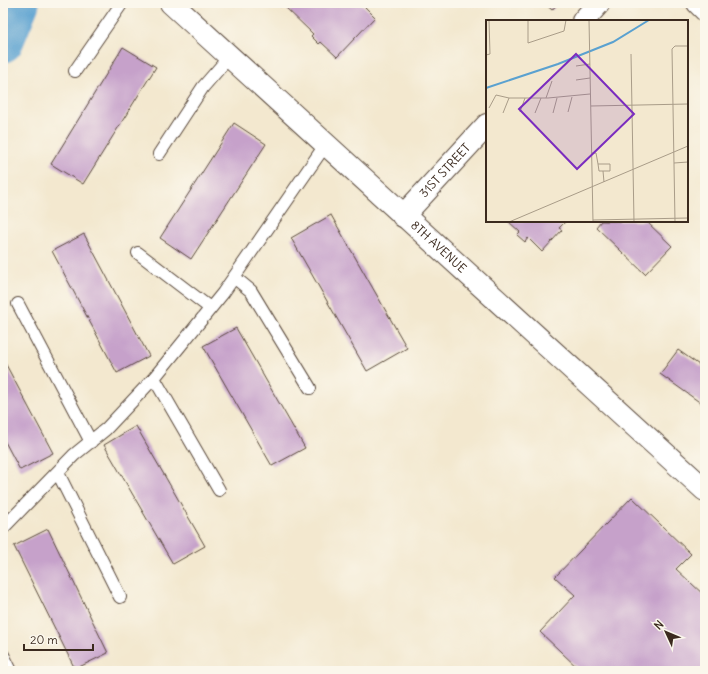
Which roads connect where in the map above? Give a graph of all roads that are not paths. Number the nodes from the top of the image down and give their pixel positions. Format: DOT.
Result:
graph roads {
  1 [pos="122,3"];
  2 [pos="171,3"];
  3 [pos="600,3"];
  4 [pos="698,3"];
  5 [pos="705,10"];
  6 [pos="584,20"];
  7 [pos="230,56"];
  8 [pos="75,71"];
  9 [pos="486,126"];
  10 [pos="326,144"];
  11 [pos="159,154"];
  12 [pos="403,216"];
  13 [pos="138,253"];
  14 [pos="234,277"];
  15 [pos="18,304"];
  16 [pos="210,308"];
  17 [pos="154,378"];
  18 [pos="310,388"];
  19 [pos="91,442"];
  20 [pos="58,473"];
  21 [pos="703,486"];
  22 [pos="219,490"];
  23 [pos="3,528"];
  24 [pos="120,597"];
  25 [pos="3,654"];
  26 [pos="11,671"];
  1 -- 8 [label="lane"];
  2 -- 7 [label="street, 8TH AVENUE"];
  3 -- 6 [label="street"];
  4 -- 5 [label="street"];
  7 -- 10 [label="street, 8TH AVENUE"];
  7 -- 11 [label="lane"];
  9 -- 12 [label="street, 31ST STREET"];
  10 -- 12 [label="street, 8TH AVENUE"];
  10 -- 14 [label="lane"];
  12 -- 21 [label="street, 8TH AVENUE"];
  13 -- 16 [label="lane"];
  14 -- 16 [label="lane"];
  14 -- 18 [label="lane"];
  15 -- 19 [label="lane"];
  16 -- 17 [label="lane"];
  17 -- 19 [label="lane"];
  17 -- 22 [label="lane"];
  19 -- 20 [label="lane"];
  20 -- 23 [label="lane"];
  20 -- 24 [label="lane"];
  25 -- 26 [label="lane"];
}
